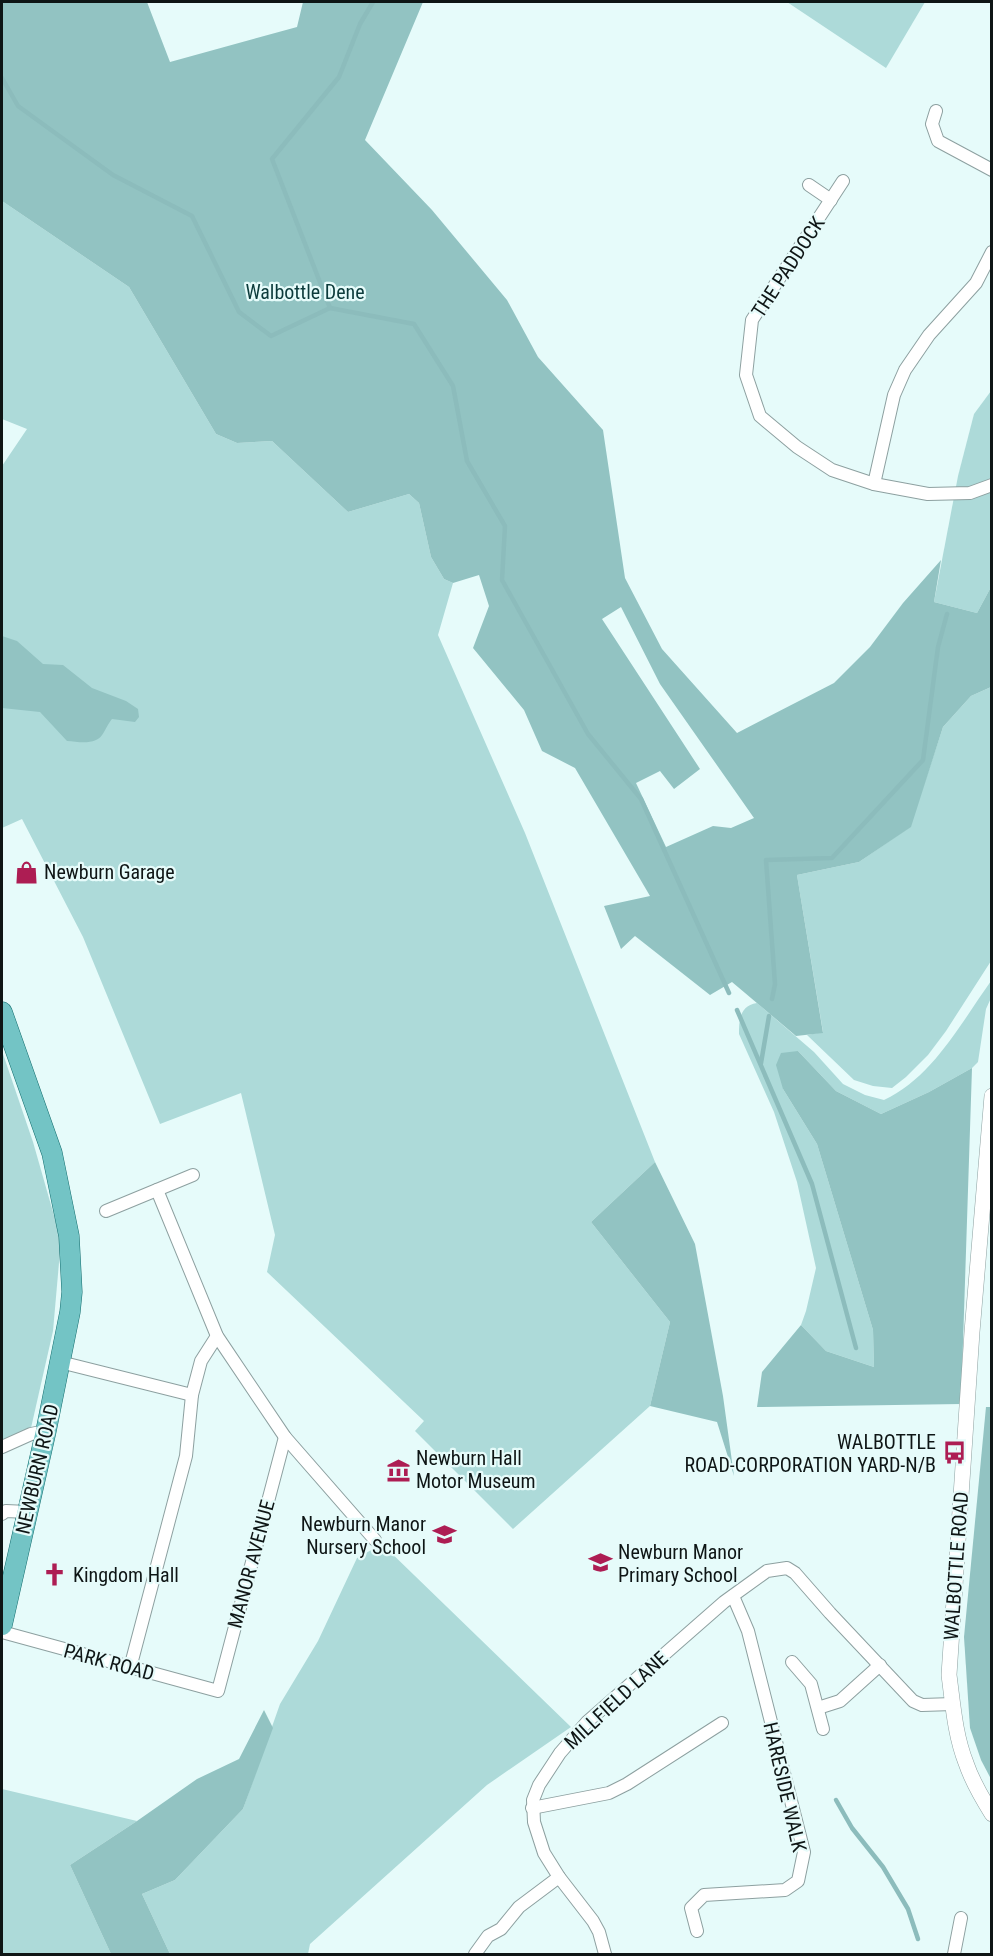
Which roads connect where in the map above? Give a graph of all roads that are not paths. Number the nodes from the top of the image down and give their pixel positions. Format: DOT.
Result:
graph roads {
  1 [pos="936,111"];
  2 [pos="992,170"];
  3 [pos="843,181"];
  4 [pos="809,185"];
  5 [pos="831,200"];
  6 [pos="992,252"];
  7 [pos="874,484"];
  8 [pos="992,485"];
  9 [pos="2,1012"];
  10 [pos="992,1096"];
  11 [pos="193,1175"];
  12 [pos="158,1190"];
  13 [pos="106,1211"];
  14 [pos="217,1336"];
  15 [pos="60,1362"];
  16 [pos="192,1395"];
  17 [pos="46,1431"];
  18 [pos="285,1437"];
  19 [pos="2,1448"];
  20 [pos="27,1512"];
  21 [pos="2,1514"];
  22 [pos="375,1540"];
  23 [pos="733,1596"];
  24 [pos="2,1625"];
  25 [pos="2,1632"];
  26 [pos="792,1662"];
  27 [pos="880,1665"];
  28 [pos="130,1668"];
  29 [pos="218,1691"];
  30 [pos="953,1704"];
  31 [pos="818,1708"];
  32 [pos="722,1723"];
  33 [pos="823,1729"];
  34 [pos="532,1808"];
  35 [pos="992,1814"];
  36 [pos="559,1877"];
  37 [pos="961,1918"];
  38 [pos="697,1931"];
  39 [pos="475,1954"];
  40 [pos="605,1954"];
  41 [pos="954,1954"];
  1 -- 2 [label="street"];
  3 -- 5 [label="street, THE PADDOCK"];
  4 -- 5 [label="street, THE PADDOCK"];
  5 -- 7 [label="street, THE PADDOCK"];
  6 -- 7 [label="street"];
  7 -- 8 [label="street, THE PADDOCK"];
  9 -- 15 [label="main road, NEWBURN ROAD"];
  10 -- 30 [label="street, WALBOTTLE ROAD"];
  11 -- 12 [label="street"];
  12 -- 13 [label="street"];
  12 -- 14 [label="street"];
  14 -- 16 [label="street"];
  14 -- 18 [label="street"];
  15 -- 16 [label="street"];
  15 -- 17 [label="main road, NEWBURN ROAD"];
  16 -- 28 [label="street"];
  17 -- 19 [label="street"];
  17 -- 20 [label="main road, NEWBURN ROAD"];
  18 -- 22 [label="street"];
  18 -- 29 [label="street, MANOR AVENUE"];
  20 -- 21 [label="street"];
  20 -- 24 [label="main road, NEWBURN ROAD"];
  23 -- 27 [label="street, MILLFIELD LANE"];
  23 -- 34 [label="street, MILLFIELD LANE"];
  23 -- 38 [label="street, HARESIDE WALK"];
  25 -- 28 [label="street, PARK ROAD"];
  26 -- 31 [label="street"];
  27 -- 30 [label="street"];
  27 -- 31 [label="street"];
  28 -- 29 [label="street, PARK ROAD"];
  30 -- 35 [label="street, WALBOTTLE ROAD"];
  31 -- 33 [label="street"];
  32 -- 34 [label="street"];
  34 -- 36 [label="street"];
  36 -- 39 [label="street"];
  36 -- 40 [label="street"];
  37 -- 41 [label="street"];
}
